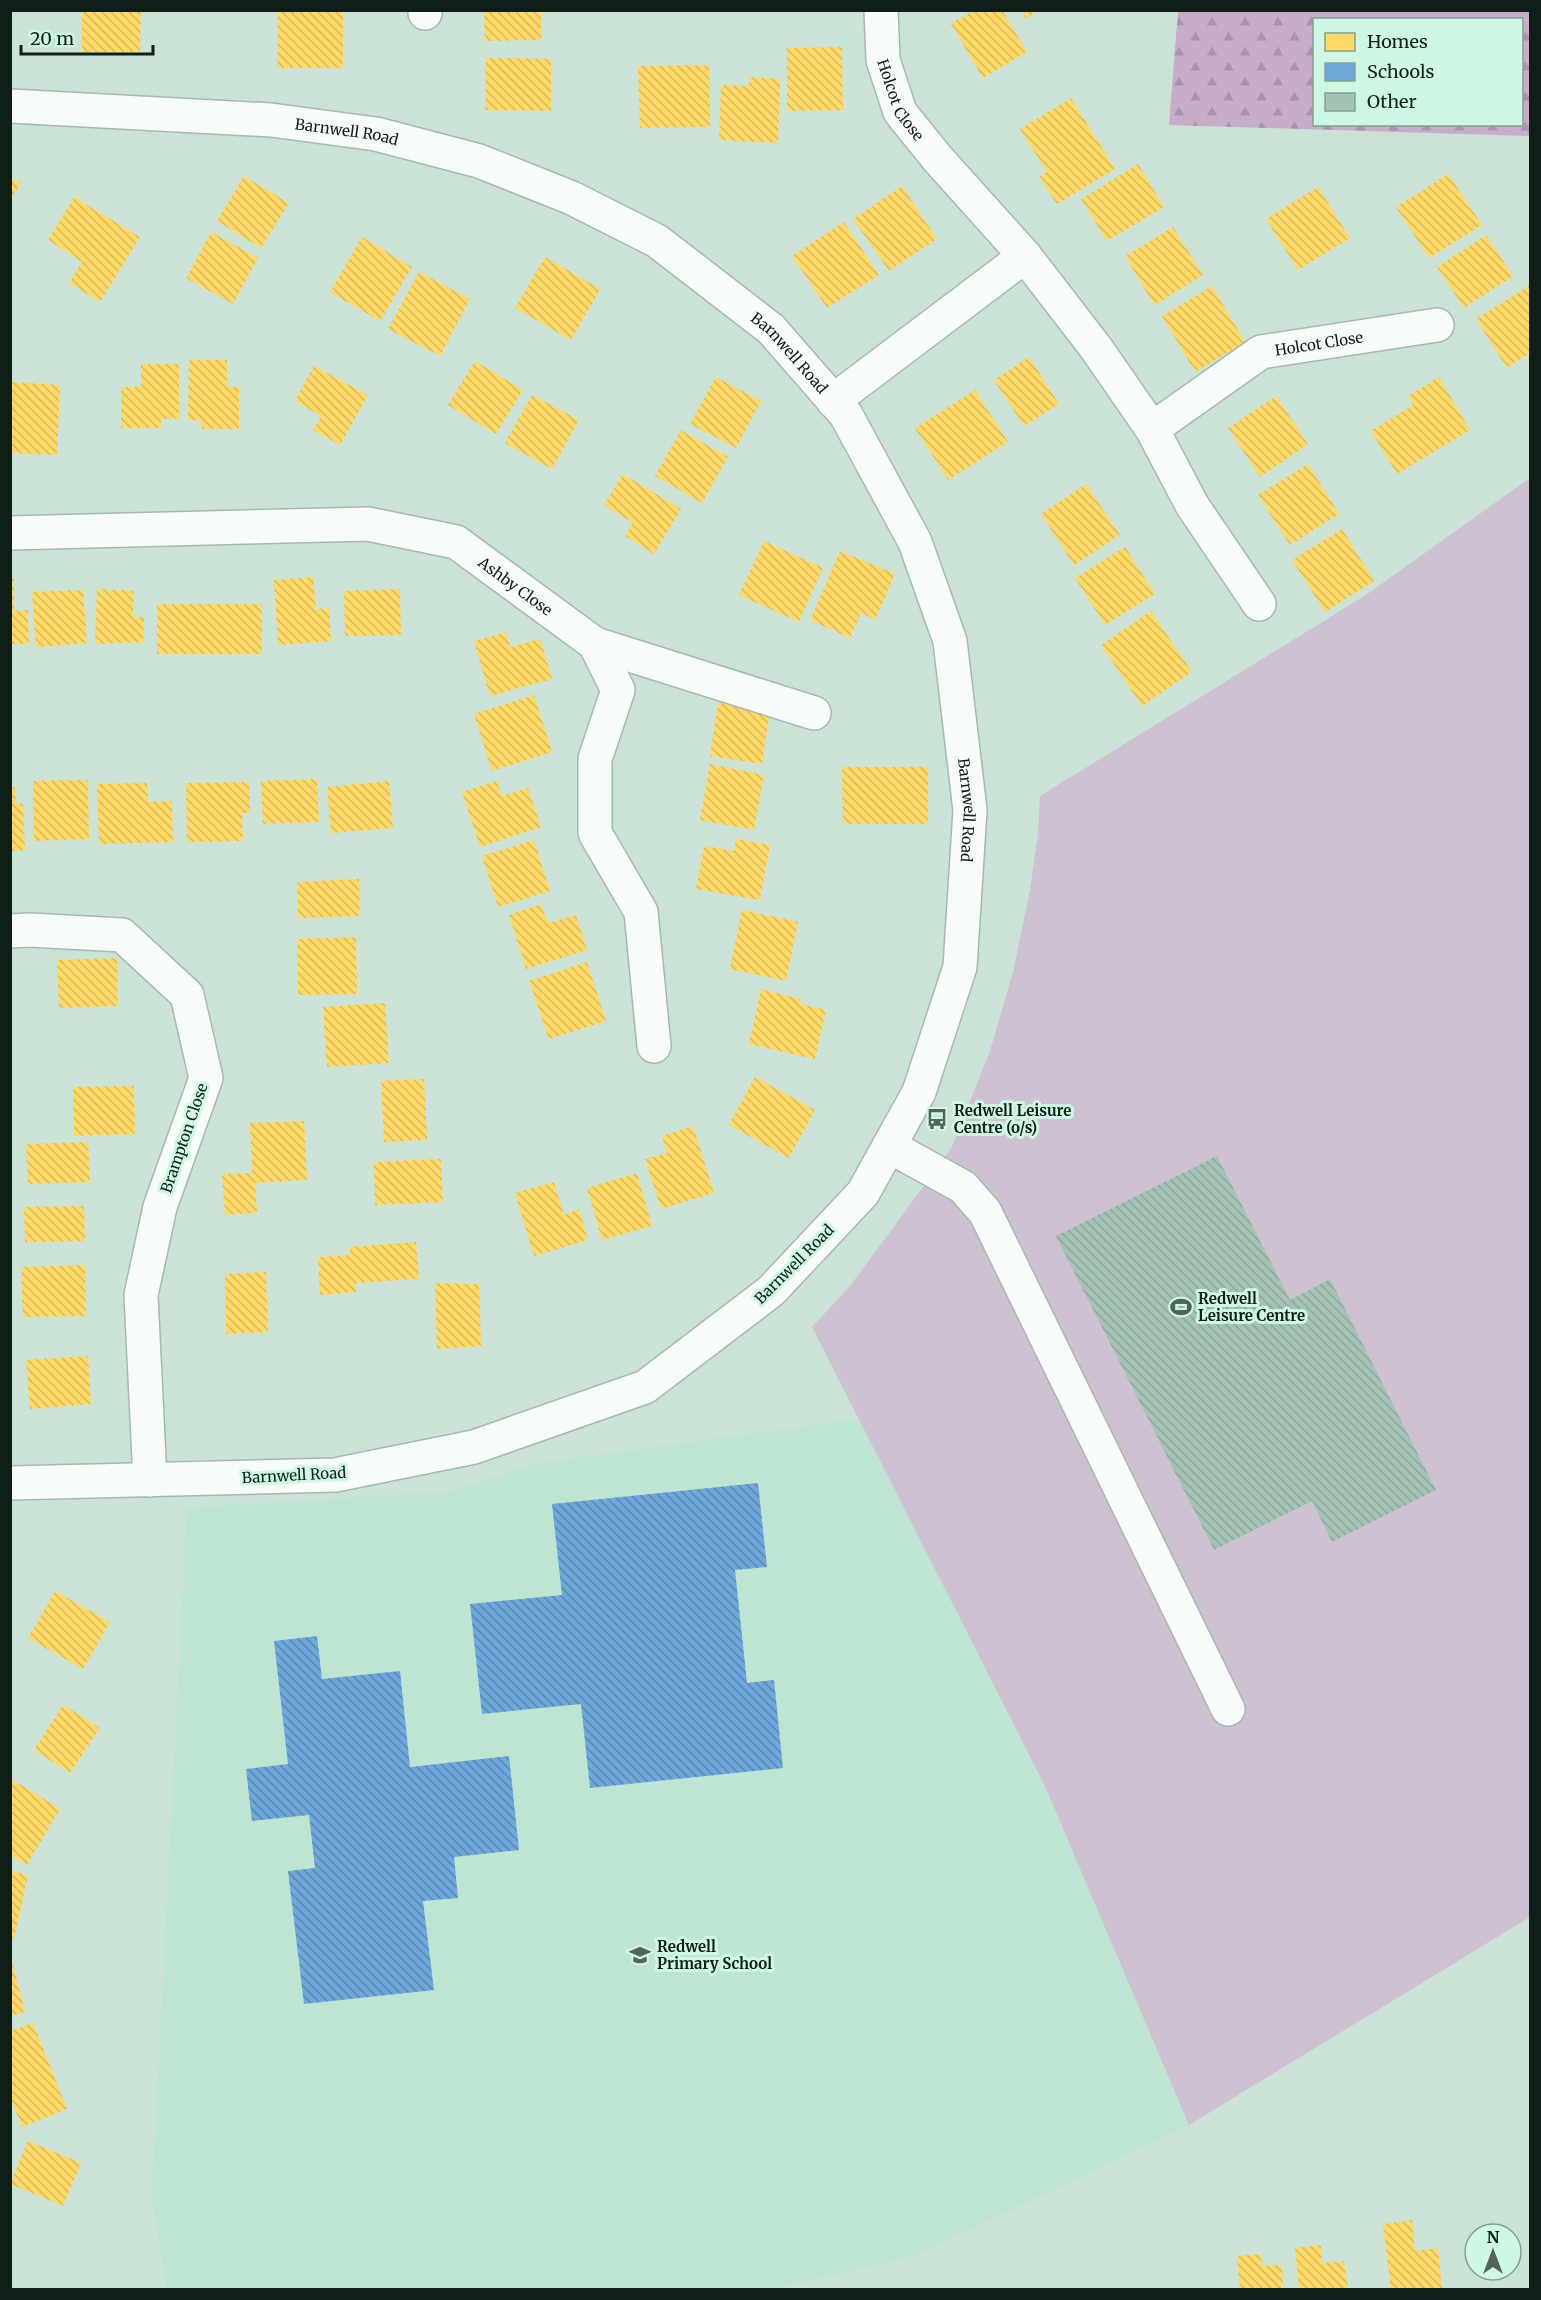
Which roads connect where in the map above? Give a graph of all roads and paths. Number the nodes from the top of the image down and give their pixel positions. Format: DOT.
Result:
graph roads {
  1 [pos="881,10"];
  2 [pos="10,106"];
  3 [pos="1025,256"];
  4 [pos="1437,325"];
  5 [pos="833,401"];
  6 [pos="1152,429"];
  7 [pos="10,533"];
  8 [pos="1259,604"];
  9 [pos="595,644"];
  10 [pos="814,713"];
  11 [pos="10,931"];
  12 [pos="654,1046"];
  13 [pos="890,1146"];
  14 [pos="150,1480"];
  15 [pos="10,1483"];
  16 [pos="1228,1709"];
  1 -- 3 [label="street, Holcot Close"];
  2 -- 5 [label="street, Barnwell Road"];
  3 -- 5 [label="street"];
  3 -- 6 [label="street, Holcot Close"];
  4 -- 6 [label="street, Holcot Close"];
  5 -- 13 [label="street, Barnwell Road"];
  6 -- 8 [label="street, Holcot Close"];
  7 -- 9 [label="street, Ashby Close"];
  9 -- 10 [label="street"];
  9 -- 12 [label="street, Ashby Close"];
  11 -- 14 [label="street, Brampton Close"];
  13 -- 14 [label="street, Barnwell Road"];
  13 -- 16 [label="street"];
  14 -- 15 [label="street, Barnwell Road"];
}
